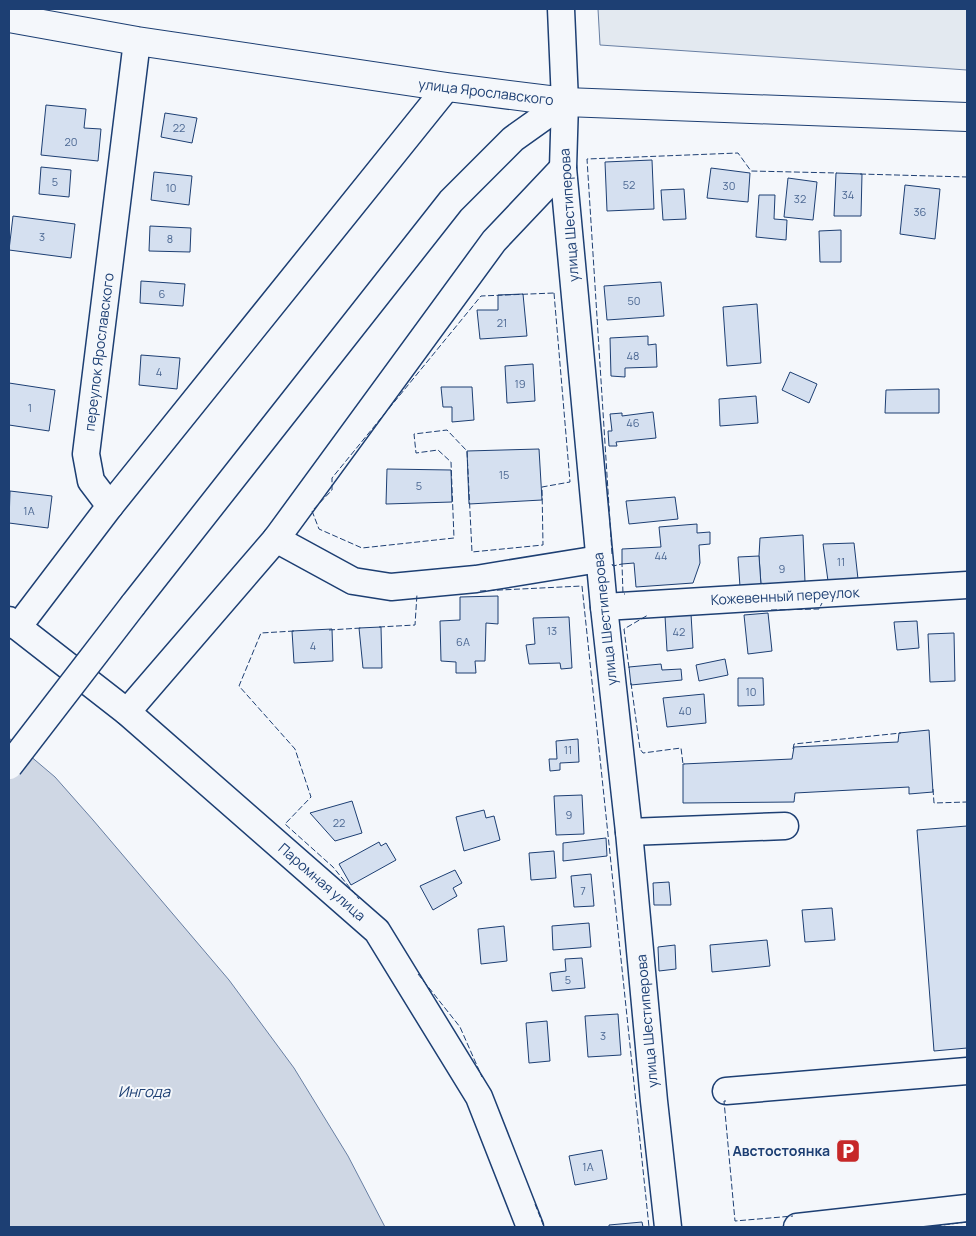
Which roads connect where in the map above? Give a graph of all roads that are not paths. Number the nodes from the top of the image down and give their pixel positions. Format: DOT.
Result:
graph roads {
  1 [pos="561,9"];
  2 [pos="9,18"];
  3 [pos="137,41"];
  4 [pos="448,87"];
  5 [pos="564,102"];
  6 [pos="967,117"];
  7 [pos="563,168"];
  8 [pos="110,506"];
  9 [pos="276,539"];
  10 [pos="599,559"];
  11 [pos="967,585"];
  12 [pos="604,607"];
  13 [pos="13,624"];
  14 [pos="127,712"];
  15 [pos="9,766"];
  16 [pos="786,826"];
  17 [pos="629,832"];
  18 [pos="967,1071"];
  19 [pos="726,1091"];
  20 [pos="967,1208"];
  21 [pos="894,1222"];
  22 [pos="530,1227"];
  23 [pos="668,1227"];
  24 [pos="797,1227"];
  1 -- 5 [label="street, улица Шестиперова"];
  2 -- 3 [label="main road, улица Ярославского"];
  3 -- 4 [label="main road, улица Ярославского"];
  3 -- 8 [label="street, переулок Ярославского"];
  4 -- 5 [label="main road, улица Ярославского"];
  4 -- 8 [label="street"];
  5 -- 6 [label="main road, улица Ярославского"];
  5 -- 7 [label="street, улица Шестиперова"];
  5 -- 15 [label="street, bridge"];
  7 -- 9 [label="street"];
  7 -- 10 [label="street, улица Шестиперова"];
  8 -- 13 [label="street"];
  9 -- 10 [label="street"];
  9 -- 14 [label="street"];
  10 -- 12 [label="street, улица Шестиперова"];
  11 -- 12 [label="street, Кожевенный переулок"];
  12 -- 17 [label="street, улица Шестиперова"];
  13 -- 14 [label="street, Паромная улица"];
  14 -- 22 [label="street, Паромная улица"];
  16 -- 17 [label="street"];
  17 -- 23 [label="street, улица Шестиперова"];
  18 -- 19 [label="street"];
  20 -- 21 [label="street"];
  21 -- 24 [label="street"];
}
